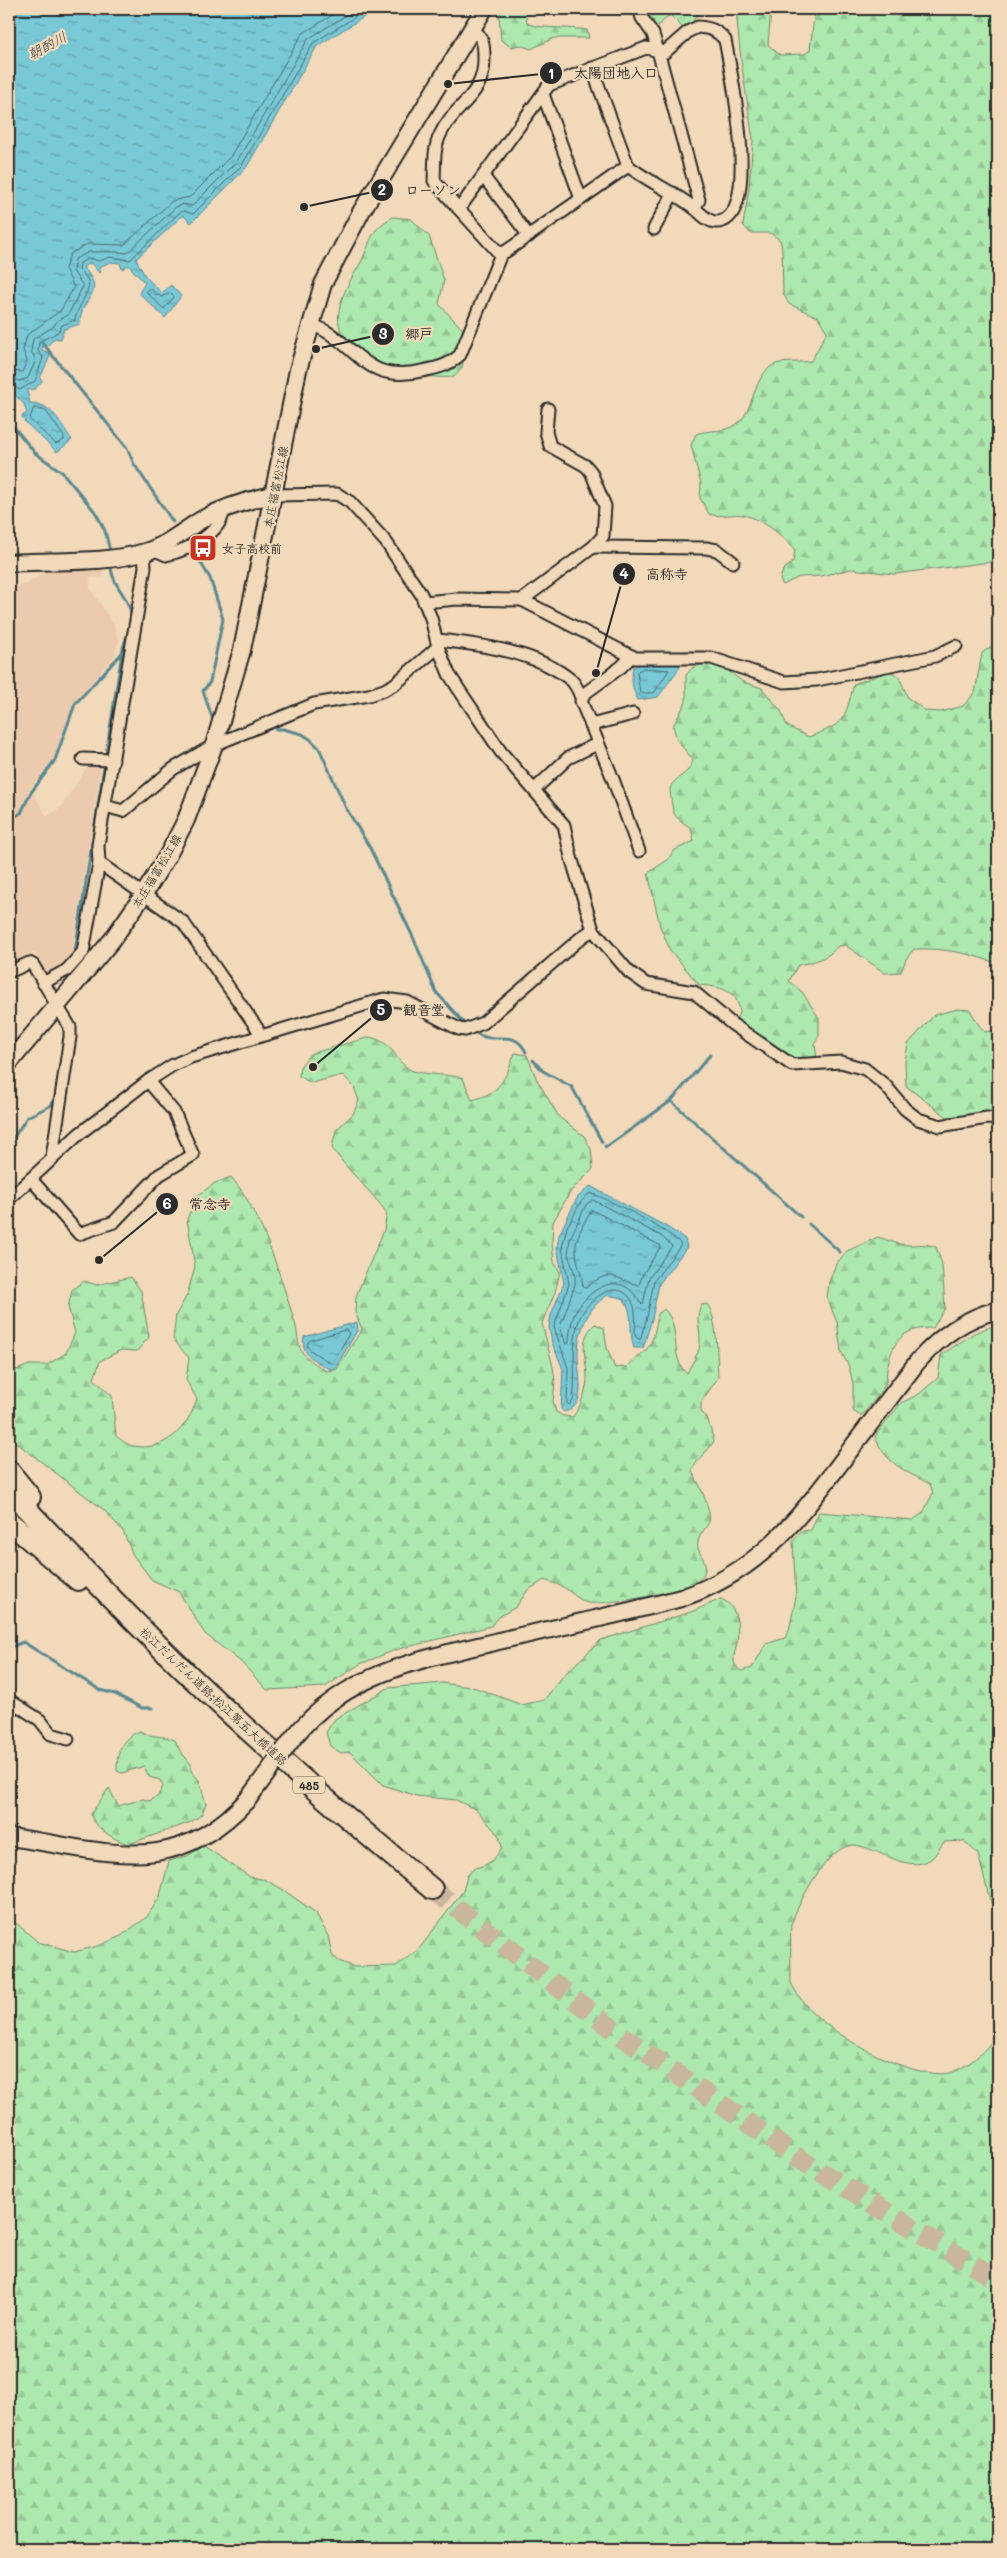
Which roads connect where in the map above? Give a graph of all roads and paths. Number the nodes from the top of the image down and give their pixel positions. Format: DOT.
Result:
graph roads {
  1 [pos="484,9"];
  2 [pos="639,9"];
  3 [pos="472,28"];
  4 [pos="658,51"];
  5 [pos="592,68"];
  6 [pos="543,94"];
  7 [pos="628,166"];
  8 [pos="483,176"];
  9 [pos="673,193"];
  10 [pos="581,200"];
  11 [pos="694,208"];
  12 [pos="459,209"];
  13 [pos="654,229"];
  14 [pos="529,236"];
  15 [pos="501,254"];
  16 [pos="310,324"];
  17 [pos="548,410"];
  18 [pos="273,495"];
  19 [pos="593,548"];
  20 [pos="148,551"];
  21 [pos="733,562"];
  22 [pos="9,563"];
  23 [pos="522,600"];
  24 [pos="424,602"];
  25 [pos="438,644"];
  26 [pos="956,646"];
  27 [pos="632,656"];
  28 [pos="581,697"];
  29 [pos="633,714"];
  30 [pos="590,726"];
  31 [pos="597,744"];
  32 [pos="214,745"];
  33 [pos="82,759"];
  34 [pos="108,760"];
  35 [pos="534,790"];
  36 [pos="105,806"];
  37 [pos="639,851"];
  38 [pos="99,863"];
  39 [pos="144,894"];
  40 [pos="593,930"];
  41 [pos="9,972"];
  42 [pos="43,984"];
  43 [pos="59,1006"];
  44 [pos="260,1036"];
  45 [pos="9,1064"];
  46 [pos="148,1080"];
  47 [pos="998,1119"];
  48 [pos="52,1157"];
  49 [pos="31,1179"];
  50 [pos="9,1199"];
  51 [pos="998,1310"];
  52 [pos="9,1472"];
  53 [pos="9,1490"];
  54 [pos="9,1522"];
  55 [pos="92,1578"];
  56 [pos="190,1676"];
  57 [pos="9,1700"];
  58 [pos="68,1739"];
  59 [pos="9,1837"];
  60 [pos="432,1889"];
  1 -- 3 [label="street, 本庄福富松江線"];
  2 -- 4 [label="street"];
  3 -- 12 [label="street"];
  3 -- 16 [label="street, 本庄福富松江線"];
  4 -- 5 [label="street"];
  4 -- 11 [label="street"];
  4 -- 11 [label="street"];
  5 -- 6 [label="street"];
  5 -- 7 [label="street"];
  6 -- 8 [label="street"];
  6 -- 10 [label="street"];
  7 -- 9 [label="street"];
  7 -- 10 [label="street"];
  8 -- 12 [label="street"];
  8 -- 14 [label="street"];
  9 -- 11 [label="street"];
  9 -- 13 [label="street"];
  10 -- 14 [label="street"];
  12 -- 15 [label="street"];
  14 -- 15 [label="street"];
  15 -- 16 [label="street"];
  16 -- 18 [label="street, 本庄福富松江線"];
  17 -- 19 [label="street"];
  18 -- 20 [label="street"];
  18 -- 24 [label="street"];
  18 -- 32 [label="street, 本庄福富松江線"];
  19 -- 21 [label="street"];
  19 -- 23 [label="street"];
  20 -- 22 [label="street"];
  20 -- 34 [label="street"];
  23 -- 24 [label="street"];
  23 -- 27 [label="street"];
  24 -- 25 [label="street"];
  25 -- 28 [label="street"];
  25 -- 32 [label="street"];
  25 -- 35 [label="street"];
  26 -- 27 [label="street"];
  27 -- 28 [label="street"];
  28 -- 30 [label="street"];
  29 -- 30 [label="street"];
  30 -- 31 [label="street"];
  31 -- 35 [label="street"];
  31 -- 37 [label="street"];
  32 -- 36 [label="street"];
  32 -- 39 [label="street, 本庄福富松江線"];
  33 -- 34 [label="street"];
  34 -- 36 [label="street"];
  35 -- 40 [label="street"];
  36 -- 38 [label="street"];
  38 -- 39 [label="street"];
  38 -- 42 [label="street"];
  39 -- 43 [label="street, 本庄福富松江線"];
  39 -- 44 [label="street"];
  40 -- 44 [label="street"];
  40 -- 47 [label="street"];
  41 -- 42 [label="street"];
  42 -- 43 [label="street"];
  43 -- 45 [label="street, 本庄福富松江線"];
  43 -- 48 [label="street"];
  44 -- 46 [label="street"];
  46 -- 48 [label="street"];
  46 -- 49 [label="street"];
  48 -- 49 [label="street"];
  49 -- 50 [label="street"];
  51 -- 59 [label="street, bridge"];
  52 -- 55 [label="highway"];
  53 -- 55 [label="highway, 松江だんだん道路;松江第五大橋道路 / 485"];
  54 -- 56 [label="highway"];
  55 -- 56 [label="highway, 松江だんだん道路;松江第五大橋道路 / 485"];
  56 -- 60 [label="highway, 松江だんだん道路;松江第五大橋道路 / 485"];
  57 -- 58 [label="street"];
}
